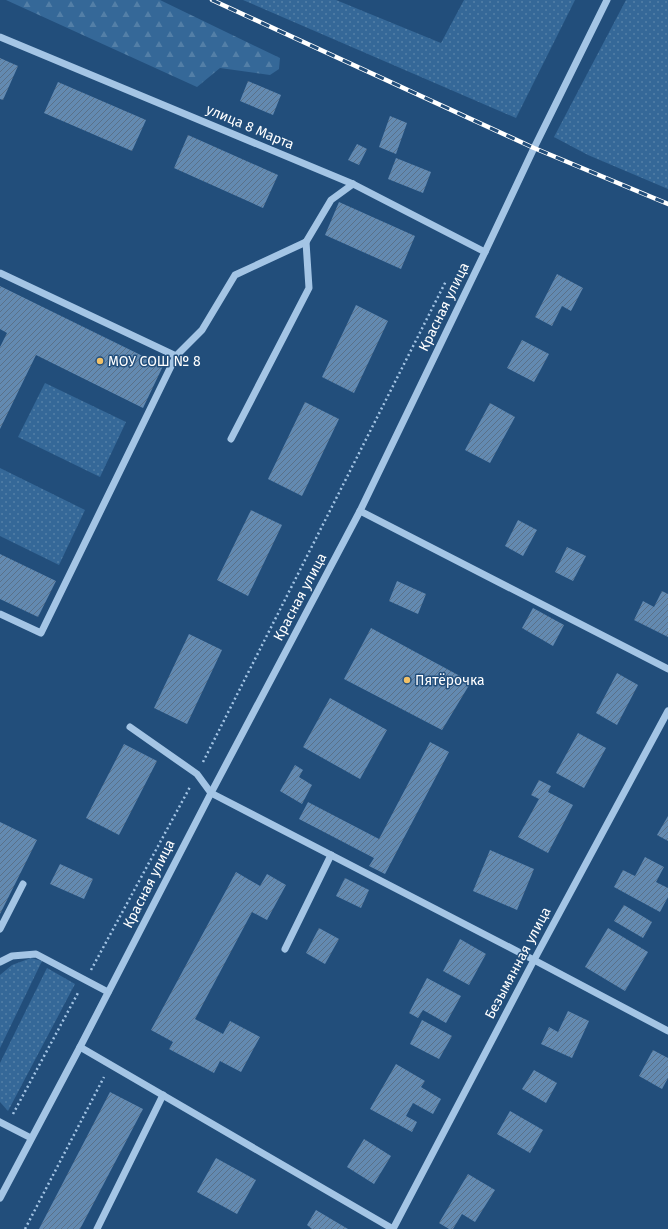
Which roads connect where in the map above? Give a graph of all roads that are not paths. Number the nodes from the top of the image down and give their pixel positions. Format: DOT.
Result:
graph roads {
  1 [pos="607,0"];
  2 [pos="0,37"];
  3 [pos="353,184"];
  4 [pos="306,242"];
  5 [pos="485,252"];
  6 [pos="0,272"];
  7 [pos="176,356"];
  8 [pos="230,439"];
  9 [pos="360,511"];
  10 [pos="0,614"];
  11 [pos="668,669"];
  12 [pos="668,710"];
  13 [pos="130,727"];
  14 [pos="211,793"];
  15 [pos="332,855"];
  16 [pos="23,884"];
  17 [pos="0,929"];
  18 [pos="285,949"];
  19 [pos="534,960"];
  20 [pos="0,962"];
  21 [pos="108,992"];
  22 [pos="668,1031"];
  23 [pos="80,1047"];
  24 [pos="163,1095"];
  25 [pos="3,1124"];
  26 [pos="31,1138"];
  27 [pos="0,1198"];
  28 [pos="97,1229"];
  29 [pos="393,1229"];
  1 -- 5 [label="street, Красная улица"];
  2 -- 3 [label="street, улица 8 Марта"];
  3 -- 4 [label="street"];
  3 -- 5 [label="street, улица 8 Марта"];
  4 -- 7 [label="street"];
  4 -- 8 [label="street"];
  5 -- 9 [label="street, Красная улица"];
  6 -- 7 [label="street"];
  7 -- 10 [label="street"];
  9 -- 11 [label="street"];
  9 -- 14 [label="street, Красная улица"];
  12 -- 19 [label="street, Безымянная улица"];
  13 -- 14 [label="street"];
  14 -- 15 [label="street"];
  14 -- 21 [label="street, Красная улица"];
  15 -- 18 [label="street"];
  15 -- 19 [label="street"];
  16 -- 17 [label="street"];
  19 -- 22 [label="street"];
  19 -- 29 [label="street, Безымянная улица"];
  20 -- 21 [label="street"];
  21 -- 23 [label="street, Красная улица"];
  23 -- 24 [label="street"];
  23 -- 26 [label="street, Красная улица"];
  24 -- 28 [label="street"];
  24 -- 29 [label="street"];
  25 -- 26 [label="street"];
  26 -- 27 [label="street, Красная улица"];
}
